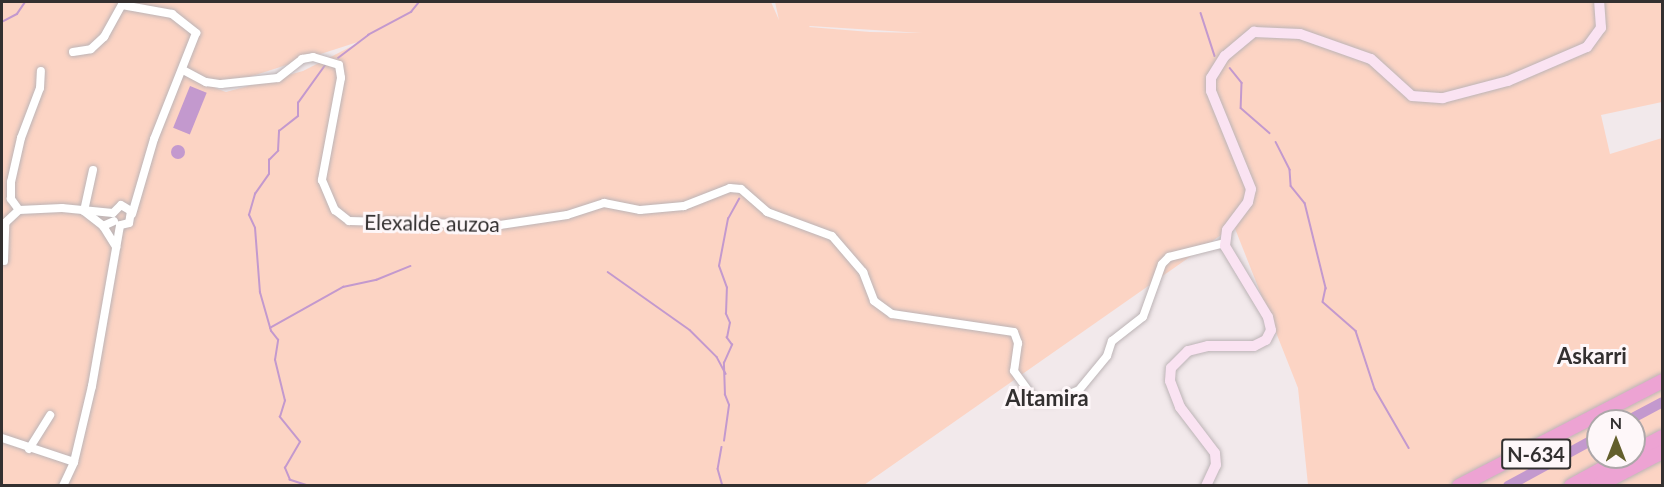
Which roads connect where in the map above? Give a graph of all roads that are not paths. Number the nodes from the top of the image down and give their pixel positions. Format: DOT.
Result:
graph roads {
  1 [pos="1599,2"];
  2 [pos="73,52"];
  3 [pos="183,70"];
  4 [pos="41,71"];
  5 [pos="93,170"];
  6 [pos="19,210"];
  7 [pos="84,212"];
  8 [pos="132,214"];
  9 [pos="116,220"];
  10 [pos="103,226"];
  11 [pos="1225,243"];
  12 [pos="116,247"];
  13 [pos="4,261"];
  14 [pos="1662,381"];
  15 [pos="1662,390"];
  16 [pos="1625,409"];
  17 [pos="50,416"];
  18 [pos="1586,429"];
  19 [pos="1662,437"];
  20 [pos="2,438"];
  21 [pos="1646,446"];
  22 [pos="29,449"];
  23 [pos="1662,452"];
  24 [pos="74,462"];
  25 [pos="1602,469"];
  26 [pos="63,486"];
  27 [pos="1206,486"];
  28 [pos="1459,486"];
  29 [pos="1475,486"];
  30 [pos="1571,486"];
  31 [pos="1597,486"];
  1 -- 11 [label="street"];
  2 -- 3 [label="street"];
  3 -- 8 [label="street"];
  3 -- 11 [label="street, Elexalde auzoa"];
  4 -- 6 [label="street"];
  5 -- 7 [label="street"];
  6 -- 7 [label="street"];
  6 -- 13 [label="street"];
  7 -- 9 [label="street"];
  7 -- 10 [label="street"];
  8 -- 9 [label="street"];
  8 -- 9 [label="street"];
  9 -- 10 [label="street"];
  9 -- 12 [label="street"];
  10 -- 12 [label="street"];
  11 -- 27 [label="street"];
  12 -- 24 [label="street"];
  14 -- 28 [label="highway, N-634"];
  15 -- 16 [label="highway, N-634"];
  17 -- 22 [label="street"];
  18 -- 29 [label="highway, N-634"];
  19 -- 21 [label="highway"];
  20 -- 22 [label="street"];
  22 -- 24 [label="street"];
  23 -- 31 [label="highway"];
  24 -- 26 [label="street"];
  25 -- 30 [label="highway"];
}
